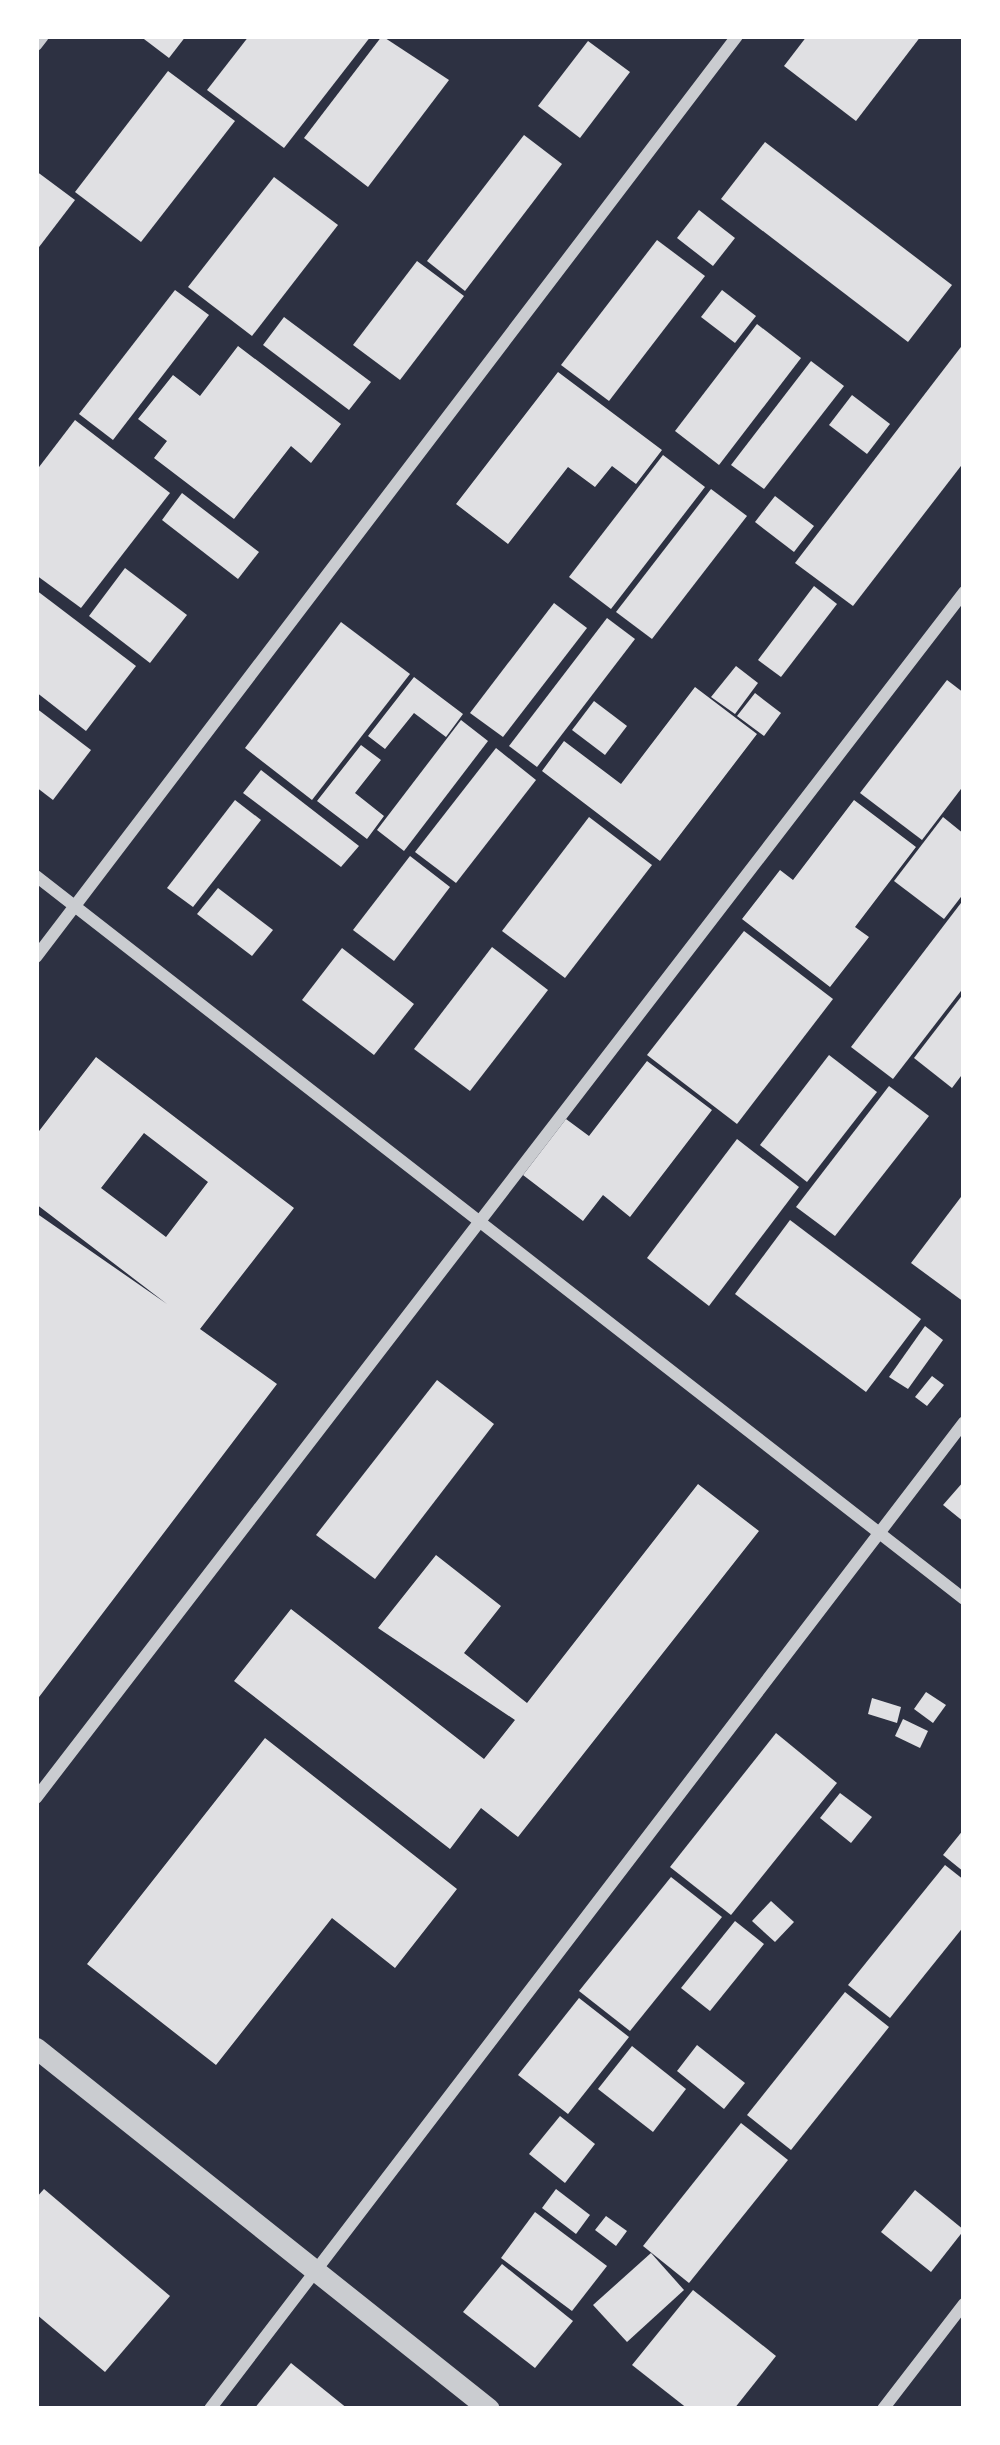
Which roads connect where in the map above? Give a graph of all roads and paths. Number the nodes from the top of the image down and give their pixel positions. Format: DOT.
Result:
graph roads {
  1 [pos="43,36"];
  2 [pos="737,36"];
  3 [pos="36,45"];
  4 [pos="964,592"];
  5 [pos="36,876"];
  6 [pos="75,906"];
  7 [pos="36,957"];
  8 [pos="478,1228"];
  9 [pos="964,1422"];
  10 [pos="878,1533"];
  11 [pos="964,1599"];
  12 [pos="36,1798"];
  13 [pos="36,2048"];
  14 [pos="315,2275"];
  15 [pos="964,2303"];
  16 [pos="210,2409"];
  17 [pos="489,2409"];
  18 [pos="883,2409"];
  1 -- 3 [label="street"];
  2 -- 6 [label="street"];
  4 -- 8 [label="street"];
  5 -- 6 [label="street"];
  6 -- 7 [label="street"];
  6 -- 8 [label="street"];
  8 -- 10 [label="street"];
  8 -- 12 [label="street"];
  9 -- 10 [label="street"];
  10 -- 11 [label="street"];
  10 -- 14 [label="street"];
  13 -- 14 [label="street"];
  14 -- 16 [label="street"];
  14 -- 17 [label="street"];
  15 -- 18 [label="street"];
}
